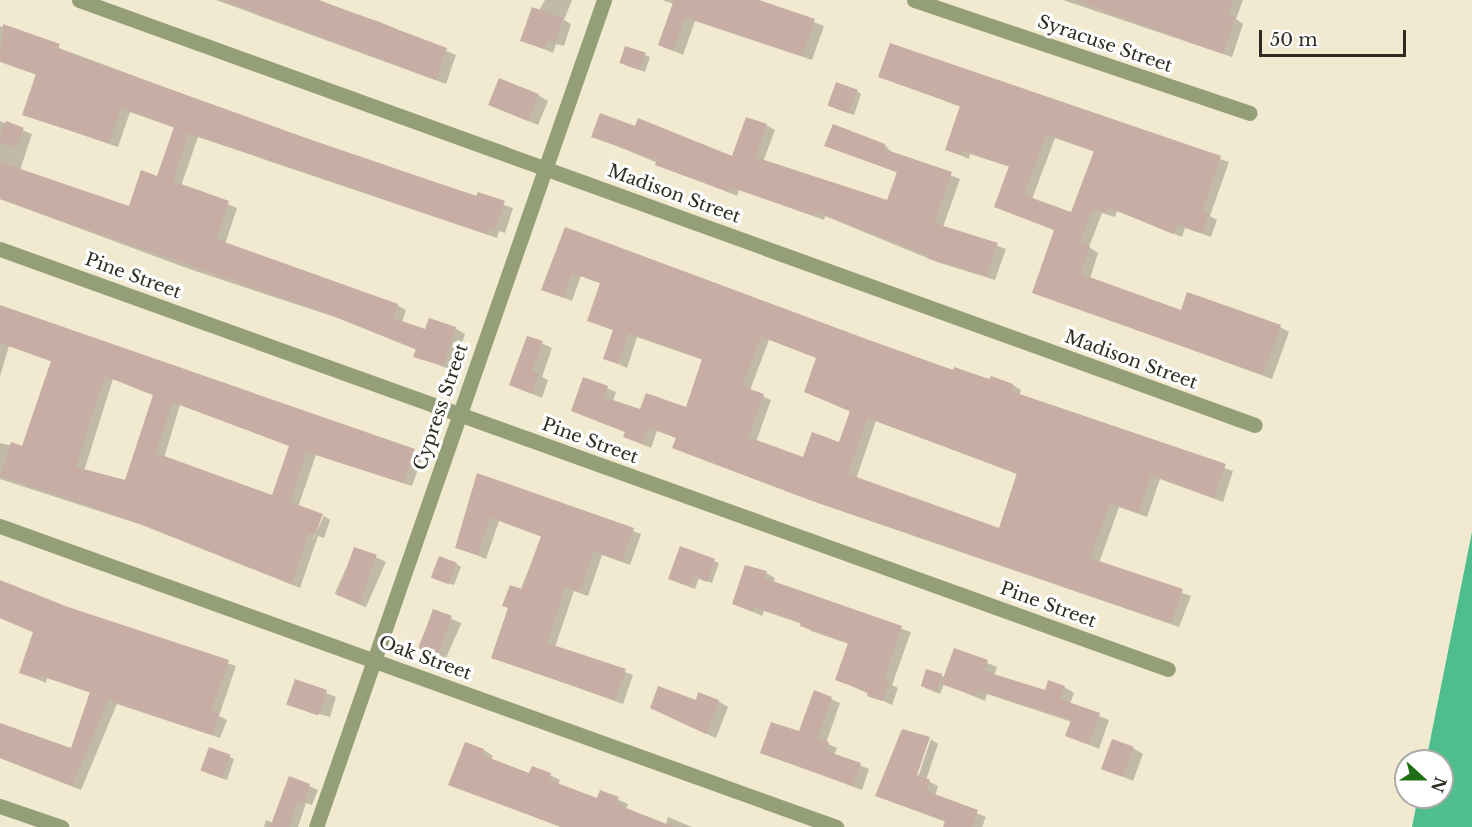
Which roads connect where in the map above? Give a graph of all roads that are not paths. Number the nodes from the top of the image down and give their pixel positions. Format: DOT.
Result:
graph roads {
  1 [pos="79,0"];
  2 [pos="604,0"];
  3 [pos="914,0"];
  4 [pos="1250,113"];
  5 [pos="544,167"];
  6 [pos="0,249"];
  7 [pos="459,414"];
  8 [pos="1255,425"];
  9 [pos="0,526"];
  10 [pos="374,660"];
  11 [pos="1168,669"];
  12 [pos="0,806"];
  13 [pos="61,827"];
  14 [pos="316,827"];
  15 [pos="836,827"];
  1 -- 5 [label="street, Madison Street"];
  2 -- 5 [label="street, Cypress Street"];
  3 -- 4 [label="street, Syracuse Street"];
  5 -- 7 [label="street, Cypress Street"];
  5 -- 8 [label="street, Madison Street"];
  6 -- 7 [label="street, Pine Street"];
  7 -- 10 [label="street, Cypress Street"];
  7 -- 11 [label="street, Pine Street"];
  9 -- 10 [label="street, Oak Street"];
  10 -- 14 [label="street, Cypress Street"];
  10 -- 15 [label="street, Oak Street"];
  12 -- 13 [label="street"];
}
